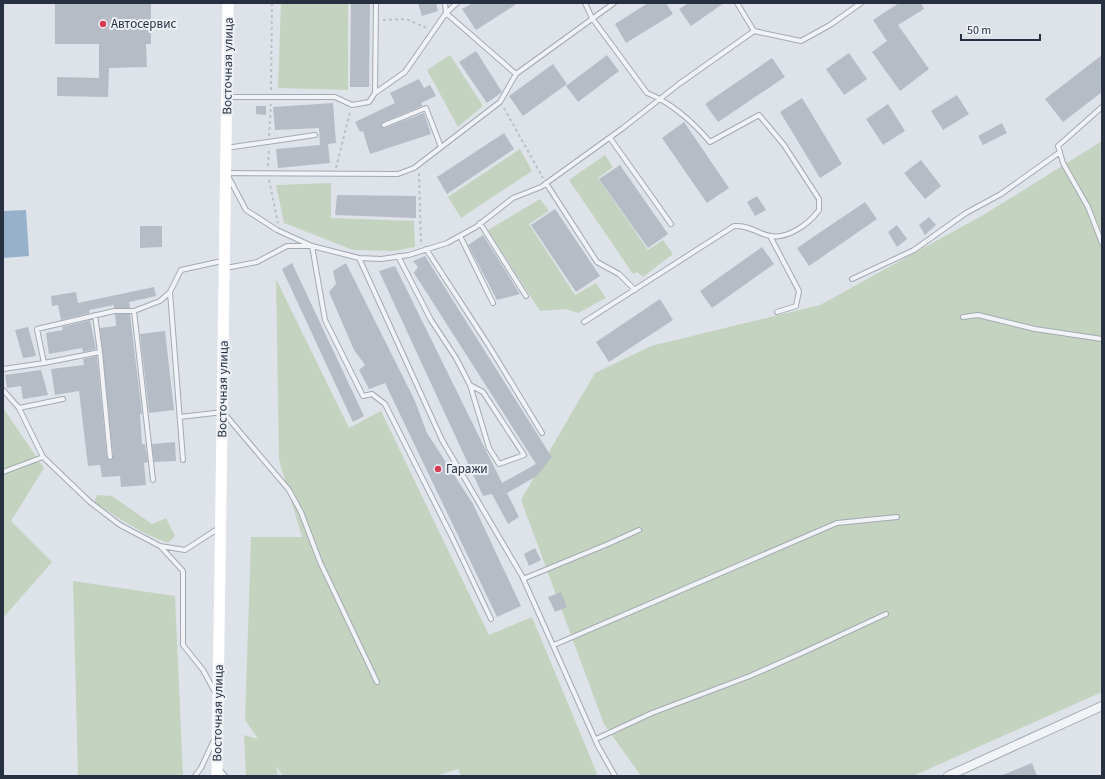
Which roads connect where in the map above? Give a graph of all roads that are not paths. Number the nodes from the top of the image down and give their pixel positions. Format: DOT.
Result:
graph roads {
  1 [pos="228,3"];
  2 [pos="376,3"];
  3 [pos="445,3"];
  4 [pos="457,3"];
  5 [pos="585,3"];
  6 [pos="614,3"];
  7 [pos="737,3"];
  8 [pos="861,3"];
  9 [pos="446,13"];
  10 [pos="592,18"];
  11 [pos="754,31"];
  12 [pos="516,74"];
  13 [pos="375,93"];
  14 [pos="227,97"];
  15 [pos="661,99"];
  16 [pos="1102,107"];
  17 [pos="384,125"];
  18 [pos="315,135"];
  19 [pos="610,138"];
  20 [pos="226,148"];
  21 [pos="441,148"];
  22 [pos="1060,152"];
  23 [pos="226,173"];
  24 [pos="546,183"];
  25 [pos="480,223"];
  26 [pos="671,224"];
  27 [pos="460,236"];
  28 [pos="770,236"];
  29 [pos="1102,243"];
  30 [pos="312,246"];
  31 [pos="426,249"];
  32 [pos="398,256"];
  33 [pos="360,258"];
  34 [pos="225,264"];
  35 [pos="852,279"];
  36 [pos="635,290"];
  37 [pos="170,292"];
  38 [pos="526,296"];
  39 [pos="493,303"];
  40 [pos="134,311"];
  41 [pos="777,312"];
  42 [pos="95,315"];
  43 [pos="963,317"];
  44 [pos="584,322"];
  45 [pos="1102,339"];
  46 [pos="100,352"];
  47 [pos="44,363"];
  48 [pos="3,369"];
  49 [pos="470,385"];
  50 [pos="3,390"];
  51 [pos="63,399"];
  52 [pos="19,408"];
  53 [pos="223,412"];
  54 [pos="180,417"];
  55 [pos="542,434"];
  56 [pos="43,457"];
  57 [pos="110,457"];
  58 [pos="183,460"];
  59 [pos="3,472"];
  60 [pos="153,480"];
  61 [pos="897,517"];
  62 [pos="221,527"];
  63 [pos="639,530"];
  64 [pos="160,546"];
  65 [pos="523,578"];
  66 [pos="886,614"];
  67 [pos="491,619"];
  68 [pos="554,645"];
  69 [pos="377,682"];
  70 [pos="218,699"];
  71 [pos="1102,706"];
  72 [pos="218,733"];
  73 [pos="596,739"];
  74 [pos="217,772"];
  75 [pos="195,776"];
  76 [pos="225,776"];
  77 [pos="615,776"];
  78 [pos="948,776"];
  1 -- 14 [label="main road, Восточная улица"];
  2 -- 13 [label="lane"];
  3 -- 9 [label="lane"];
  4 -- 9 [label="lane"];
  5 -- 10 [label="lane"];
  6 -- 10 [label="lane"];
  7 -- 11 [label="lane"];
  8 -- 11 [label="lane"];
  9 -- 12 [label="lane"];
  9 -- 13 [label="lane"];
  10 -- 12 [label="lane"];
  10 -- 15 [label="lane"];
  11 -- 15 [label="lane"];
  12 -- 21 [label="lane"];
  13 -- 14 [label="lane"];
  14 -- 20 [label="main road, Восточная улица"];
  15 -- 19 [label="lane"];
  15 -- 28 [label="lane"];
  16 -- 22 [label="lane"];
  17 -- 21 [label="lane"];
  18 -- 20 [label="lane"];
  19 -- 24 [label="lane"];
  19 -- 26 [label="lane"];
  20 -- 23 [label="main road, Восточная улица"];
  21 -- 23 [label="lane"];
  22 -- 29 [label="lane"];
  22 -- 35 [label="lane"];
  23 -- 30 [label="lane"];
  23 -- 34 [label="main road, Восточная улица"];
  24 -- 25 [label="lane"];
  24 -- 36 [label="lane"];
  25 -- 27 [label="lane"];
  25 -- 38 [label="lane"];
  27 -- 31 [label="lane"];
  27 -- 39 [label="lane"];
  28 -- 36 [label="lane"];
  28 -- 41 [label="lane"];
  30 -- 33 [label="lane"];
  30 -- 34 [label="lane"];
  30 -- 67 [label="lane"];
  31 -- 32 [label="lane"];
  31 -- 55 [label="lane"];
  32 -- 33 [label="lane"];
  32 -- 49 [label="lane"];
  33 -- 65 [label="lane"];
  34 -- 37 [label="lane"];
  34 -- 53 [label="main road, Восточная улица"];
  36 -- 44 [label="lane"];
  37 -- 40 [label="lane"];
  37 -- 54 [label="lane"];
  40 -- 42 [label="lane"];
  40 -- 60 [label="lane"];
  42 -- 46 [label="lane"];
  42 -- 47 [label="lane"];
  43 -- 45 [label="lane"];
  46 -- 47 [label="lane"];
  46 -- 57 [label="lane"];
  47 -- 48 [label="lane"];
  49 -- 49 [label="lane"];
  50 -- 52 [label="lane"];
  51 -- 52 [label="lane"];
  52 -- 56 [label="lane"];
  53 -- 54 [label="lane"];
  53 -- 62 [label="main road, Восточная улица"];
  53 -- 69 [label="lane"];
  54 -- 58 [label="lane"];
  56 -- 59 [label="lane"];
  56 -- 64 [label="lane"];
  61 -- 68 [label="lane"];
  62 -- 64 [label="lane"];
  62 -- 70 [label="main road, Восточная улица"];
  63 -- 65 [label="lane"];
  64 -- 70 [label="lane"];
  65 -- 68 [label="lane"];
  66 -- 73 [label="lane"];
  68 -- 73 [label="lane"];
  70 -- 72 [label="main road, Восточная улица"];
  71 -- 78 [label="street"];
  72 -- 74 [label="main road, Восточная улица"];
  72 -- 75 [label="lane"];
  73 -- 77 [label="lane"];
  74 -- 76 [label="lane"];
}
